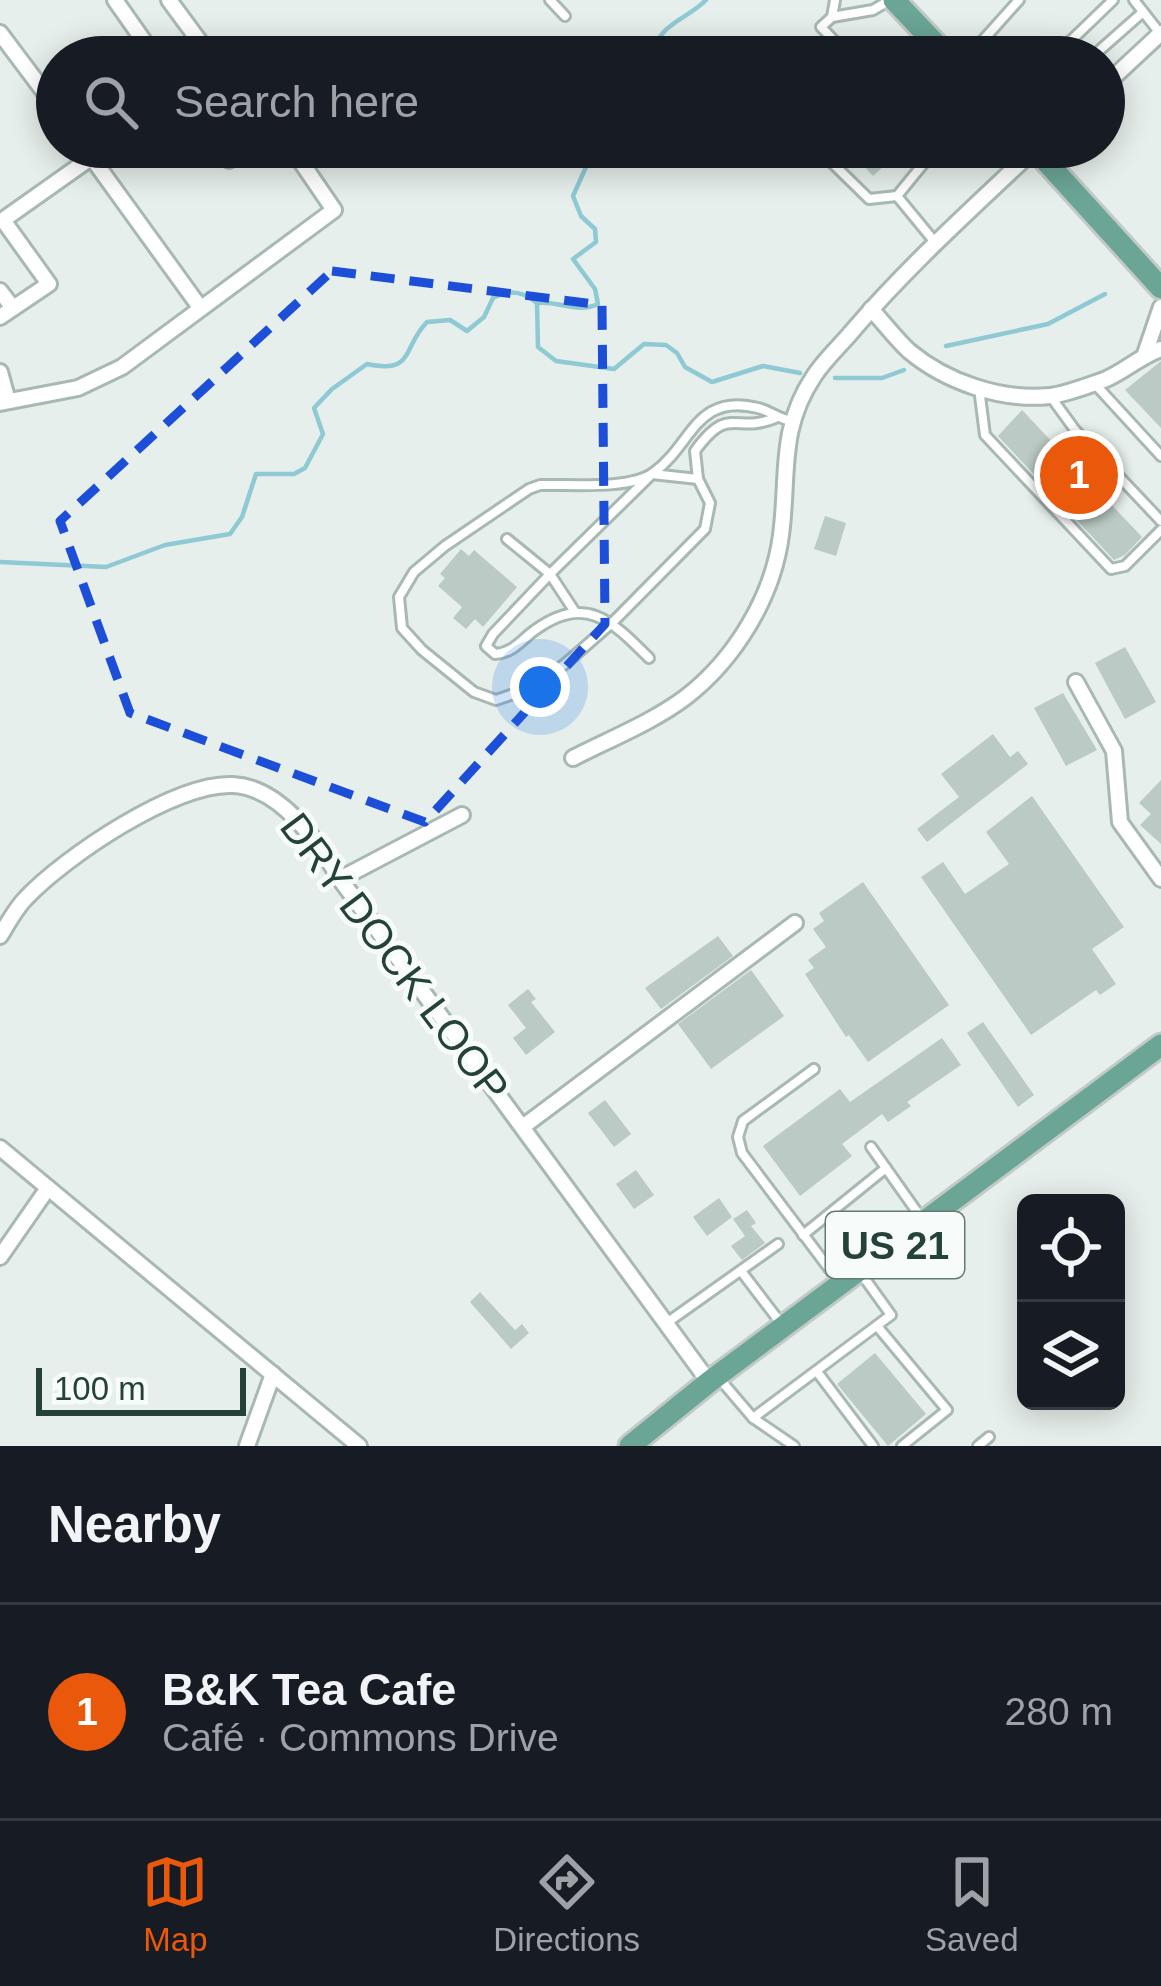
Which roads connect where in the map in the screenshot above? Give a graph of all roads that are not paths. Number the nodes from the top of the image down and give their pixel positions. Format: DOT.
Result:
graph roads {
  1 [pos="115,0"];
  2 [pos="169,0"];
  3 [pos="550,0"];
  4 [pos="835,0"];
  5 [pos="892,0"];
  6 [pos="1000,0"];
  7 [pos="1019,0"];
  8 [pos="1113,0"];
  9 [pos="1134,0"];
  10 [pos="1010,10"];
  11 [pos="1143,12"];
  12 [pos="565,16"];
  13 [pos="832,17"];
  14 [pos="0,33"];
  15 [pos="1161,33"];
  16 [pos="140,36"];
  17 [pos="196,36"];
  18 [pos="829,36"];
  19 [pos="927,36"];
  20 [pos="987,36"];
  21 [pos="1076,36"];
  22 [pos="1116,36"];
  23 [pos="1125,66"];
  24 [pos="36,81"];
  25 [pos="67,168"];
  26 [pos="100,168"];
  27 [pos="305,168"];
  28 [pos="837,168"];
  29 [pos="920,168"];
  30 [pos="1015,168"];
  31 [pos="1053,168"];
  32 [pos="897,196"];
  33 [pos="1,218"];
  34 [pos="937,244"];
  35 [pos="1161,288"];
  36 [pos="0,291"];
  37 [pos="200,306"];
  38 [pos="1161,307"];
  39 [pos="872,309"];
  40 [pos="7,313"];
  41 [pos="1153,351"];
  42 [pos="0,372"];
  43 [pos="1094,383"];
  44 [pos="979,388"];
  45 [pos="1050,396"];
  46 [pos="4,402"];
  47 [pos="775,418"];
  48 [pos="792,422"];
  49 [pos="1161,456"];
  50 [pos="652,473"];
  51 [pos="698,479"];
  52 [pos="1161,521"];
  53 [pos="1161,530"];
  54 [pos="507,539"];
  55 [pos="550,574"];
  56 [pos="575,612"];
  57 [pos="613,622"];
  58 [pos="649,658"];
  59 [pos="1076,682"];
  60 [pos="573,758"];
  61 [pos="462,815"];
  62 [pos="340,879"];
  63 [pos="1161,879"];
  64 [pos="795,923"];
  65 [pos="0,936"];
  66 [pos="1161,1046"];
  67 [pos="814,1069"];
  68 [pos="524,1126"];
  69 [pos="871,1147"];
  70 [pos="0,1148"];
  71 [pos="886,1168"];
  72 [pos="48,1188"];
  73 [pos="925,1223"];
  74 [pos="803,1235"];
  75 [pos="778,1244"];
  76 [pos="0,1257"];
  77 [pos="741,1270"];
  78 [pos="850,1277"];
  79 [pos="667,1323"];
  80 [pos="877,1325"];
  81 [pos="783,1327"];
  82 [pos="818,1373"];
  83 [pos="273,1374"];
  84 [pos="713,1379"];
  85 [pos="753,1418"];
  86 [pos="989,1437"];
  87 [pos="247,1446"];
  88 [pos="359,1446"];
  89 [pos="630,1446"];
  90 [pos="794,1446"];
  91 [pos="873,1446"];
  92 [pos="902,1446"];
  93 [pos="978,1446"];
  1 -- 16 [label="street"];
  2 -- 17 [label="street"];
  3 -- 12 [label="lane"];
  4 -- 13 [label="lane"];
  5 -- 13 [label="lane"];
  5 -- 19 [label="main road"];
  6 -- 10 [label="lane"];
  7 -- 10 [label="lane"];
  8 -- 21 [label="lane"];
  9 -- 11 [label="lane"];
  10 -- 20 [label="lane"];
  11 -- 15 [label="lane"];
  11 -- 22 [label="lane"];
  13 -- 18 [label="lane"];
  14 -- 24 [label="street"];
  15 -- 23 [label="street"];
  25 -- 33 [label="street"];
  26 -- 37 [label="street"];
  27 -- 37 [label="street"];
  28 -- 32 [label="lane"];
  29 -- 32 [label="lane"];
  30 -- 34 [label="street"];
  31 -- 35 [label="main road"];
  32 -- 34 [label="lane"];
  33 -- 40 [label="street"];
  34 -- 39 [label="street"];
  36 -- 40 [label="street"];
  37 -- 46 [label="street"];
  38 -- 41 [label="street"];
  39 -- 44 [label="street"];
  39 -- 48 [label="street"];
  41 -- 43 [label="street"];
  42 -- 46 [label="street"];
  43 -- 45 [label="street"];
  43 -- 49 [label="lane"];
  44 -- 45 [label="street"];
  44 -- 53 [label="lane"];
  45 -- 52 [label="lane"];
  47 -- 48 [label="lane"];
  47 -- 50 [label="lane"];
  47 -- 51 [label="lane"];
  48 -- 60 [label="street"];
  50 -- 51 [label="lane"];
  50 -- 55 [label="lane"];
  50 -- 57 [label="lane"];
  51 -- 57 [label="lane"];
  54 -- 55 [label="lane"];
  55 -- 56 [label="lane"];
  55 -- 56 [label="lane"];
  56 -- 57 [label="lane"];
  57 -- 58 [label="lane"];
  59 -- 63 [label="street"];
  61 -- 62 [label="street"];
  62 -- 65 [label="street, DRY DOCK LOOP"];
  62 -- 68 [label="street, DRY DOCK LOOP"];
  64 -- 68 [label="street"];
  66 -- 73 [label="main road, US 21"];
  67 -- 74 [label="lane"];
  68 -- 79 [label="street, DRY DOCK LOOP"];
  69 -- 71 [label="lane"];
  70 -- 72 [label="street"];
  71 -- 73 [label="lane"];
  71 -- 74 [label="lane"];
  72 -- 76 [label="street"];
  72 -- 83 [label="street"];
  73 -- 78 [label="main road, US 21"];
  74 -- 78 [label="lane"];
  75 -- 77 [label="lane"];
  77 -- 79 [label="lane"];
  77 -- 81 [label="lane"];
  78 -- 80 [label="lane"];
  78 -- 81 [label="main road, US 21"];
  79 -- 84 [label="street, DRY DOCK LOOP"];
  80 -- 82 [label="lane"];
  80 -- 92 [label="lane"];
  81 -- 84 [label="main road, US 21"];
  82 -- 85 [label="lane"];
  82 -- 91 [label="lane"];
  83 -- 87 [label="street"];
  83 -- 88 [label="street"];
  84 -- 85 [label="lane"];
  84 -- 89 [label="main road, US 21"];
  85 -- 90 [label="lane"];
  86 -- 93 [label="lane"];
}
